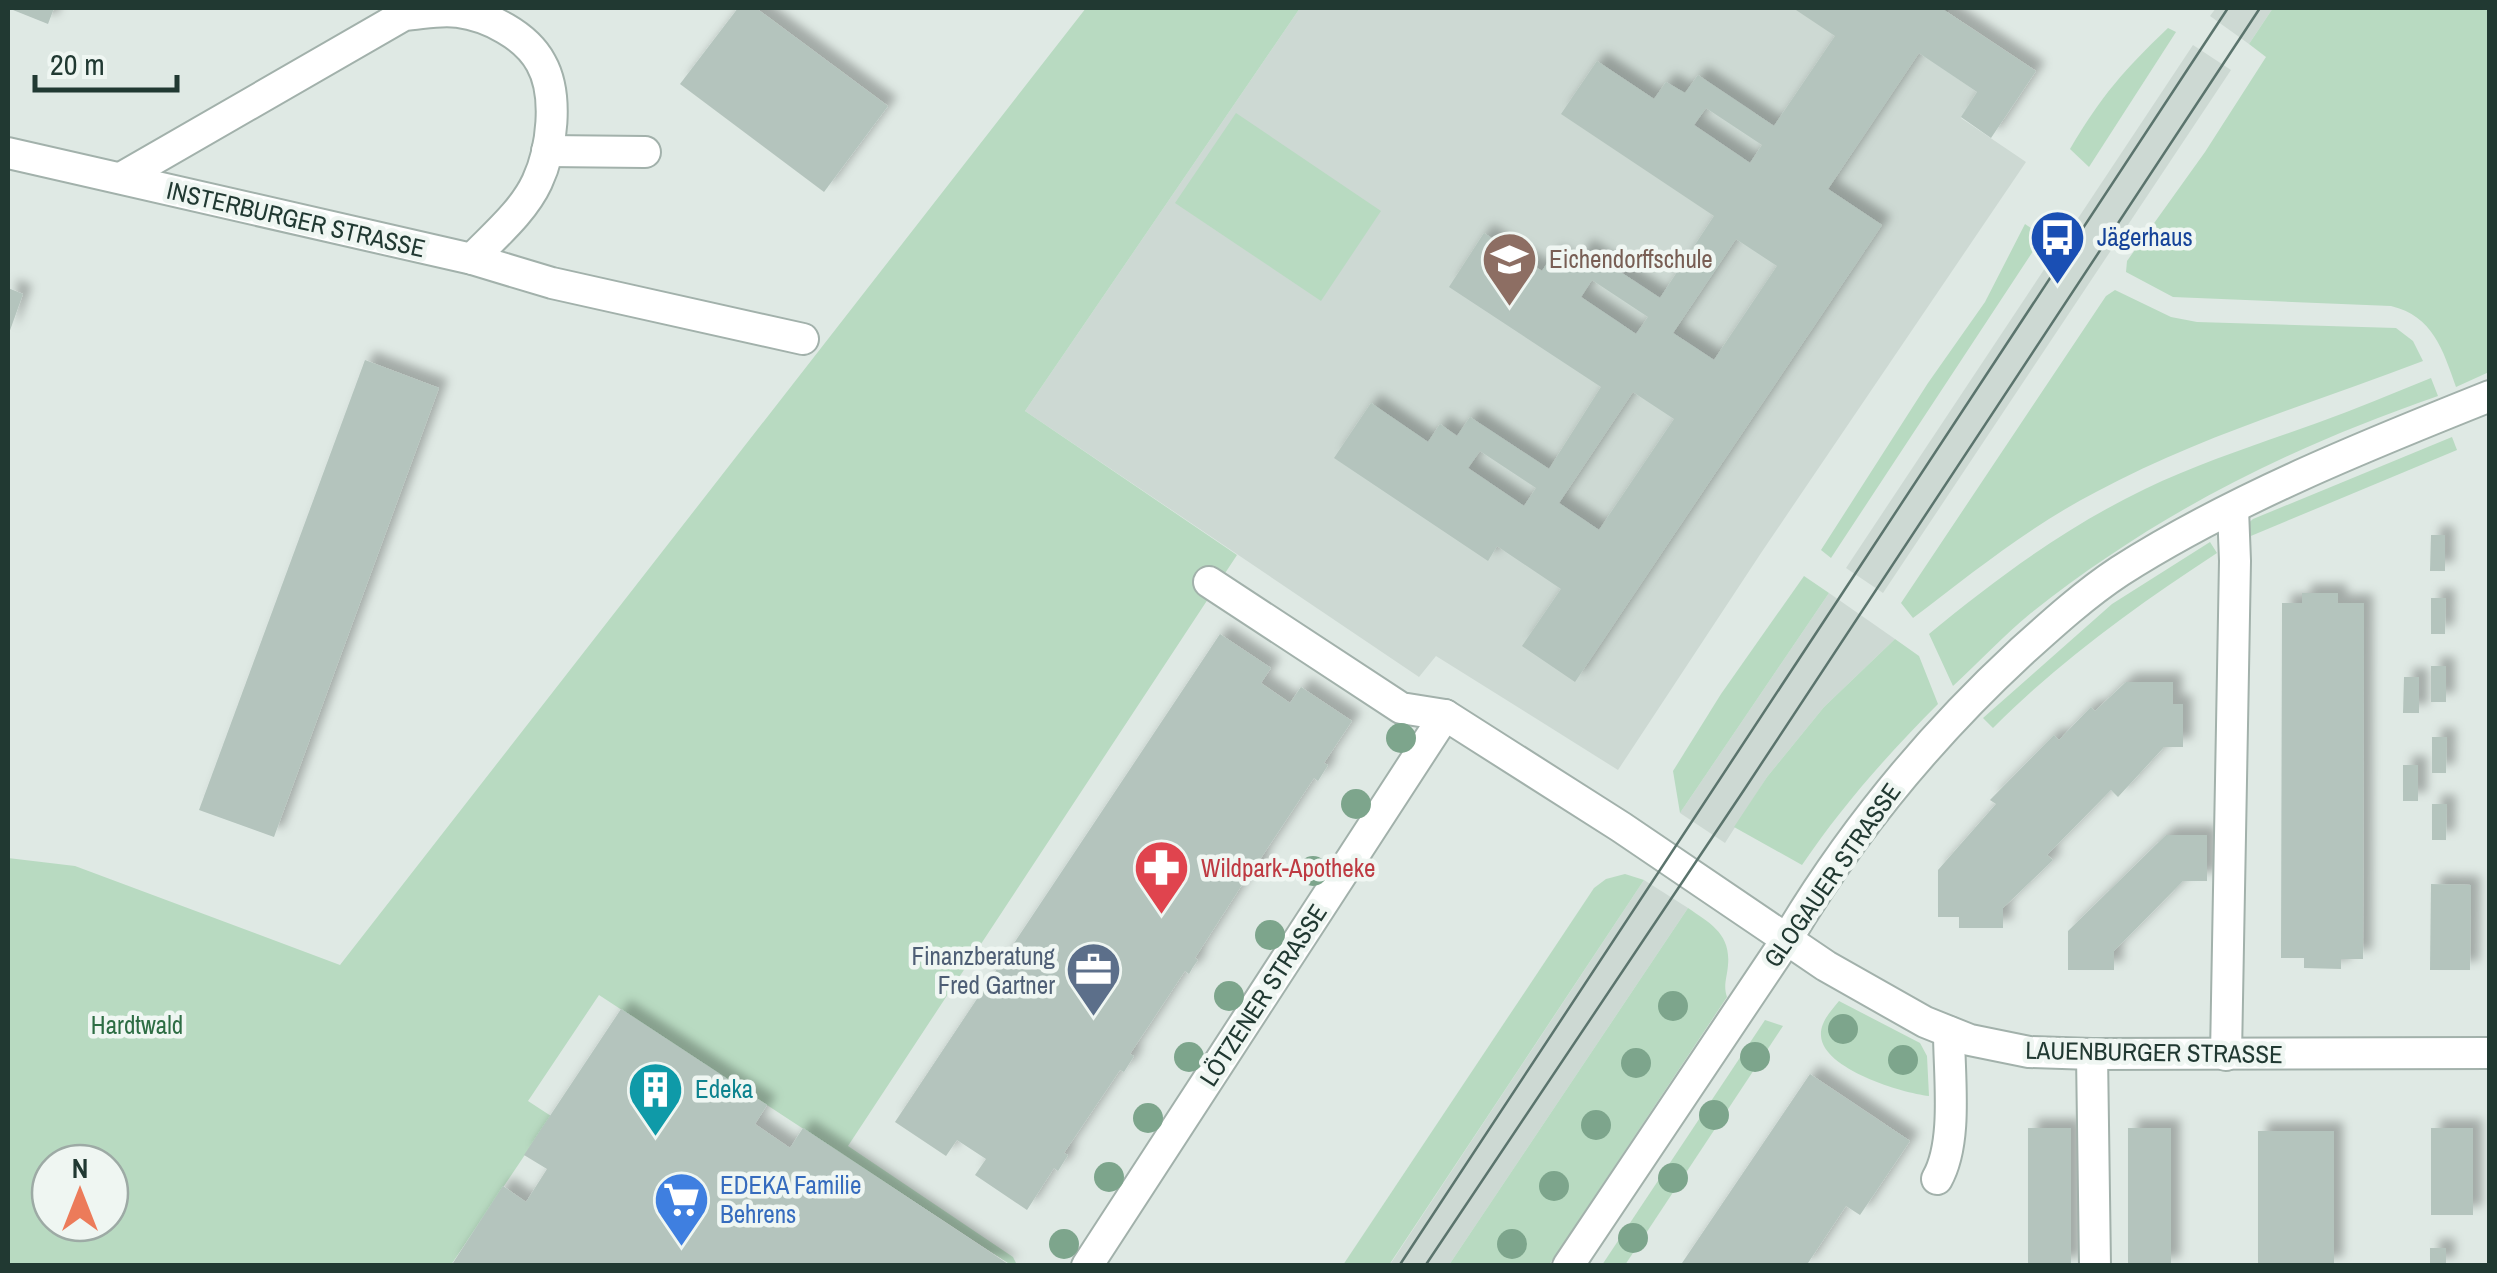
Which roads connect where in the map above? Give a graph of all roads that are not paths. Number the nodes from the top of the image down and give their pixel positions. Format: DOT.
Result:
graph roads {
  1 [pos="547,152"];
  2 [pos="645,152"];
  3 [pos="8,153"];
  4 [pos="121,178"];
  5 [pos="472,259"];
  6 [pos="803,339"];
  7 [pos="2490,396"];
  8 [pos="2233,509"];
  9 [pos="1208,582"];
  10 [pos="1445,716"];
  11 [pos="1787,939"];
  12 [pos="1949,1032"];
  13 [pos="2490,1053"];
  14 [pos="2092,1054"];
  15 [pos="2226,1054"];
  16 [pos="1936,1179"];
  17 [pos="1086,1266"];
  18 [pos="1568,1266"];
  19 [pos="2095,1266"];
  1 -- 2 [label="street"];
  1 -- 4 [label="street, INSTERBURGER STRASSE"];
  1 -- 5 [label="street, INSTERBURGER STRASSE"];
  3 -- 4 [label="street, INSTERBURGER STRASSE"];
  4 -- 5 [label="street, INSTERBURGER STRASSE"];
  5 -- 6 [label="street, INSTERBURGER STRASSE"];
  7 -- 8 [label="street, GLOGAUER STRASSE"];
  8 -- 11 [label="street, GLOGAUER STRASSE"];
  8 -- 15 [label="street"];
  9 -- 10 [label="street"];
  10 -- 11 [label="street"];
  10 -- 17 [label="street, LÖTZENER STRASSE"];
  11 -- 12 [label="street, LAUENBURGER STRASSE"];
  11 -- 18 [label="street, GLOGAUER STRASSE"];
  12 -- 14 [label="street, LAUENBURGER STRASSE"];
  12 -- 16 [label="street"];
  13 -- 15 [label="street, LAUENBURGER STRASSE"];
  14 -- 15 [label="street, LAUENBURGER STRASSE"];
  14 -- 19 [label="street"];
}
